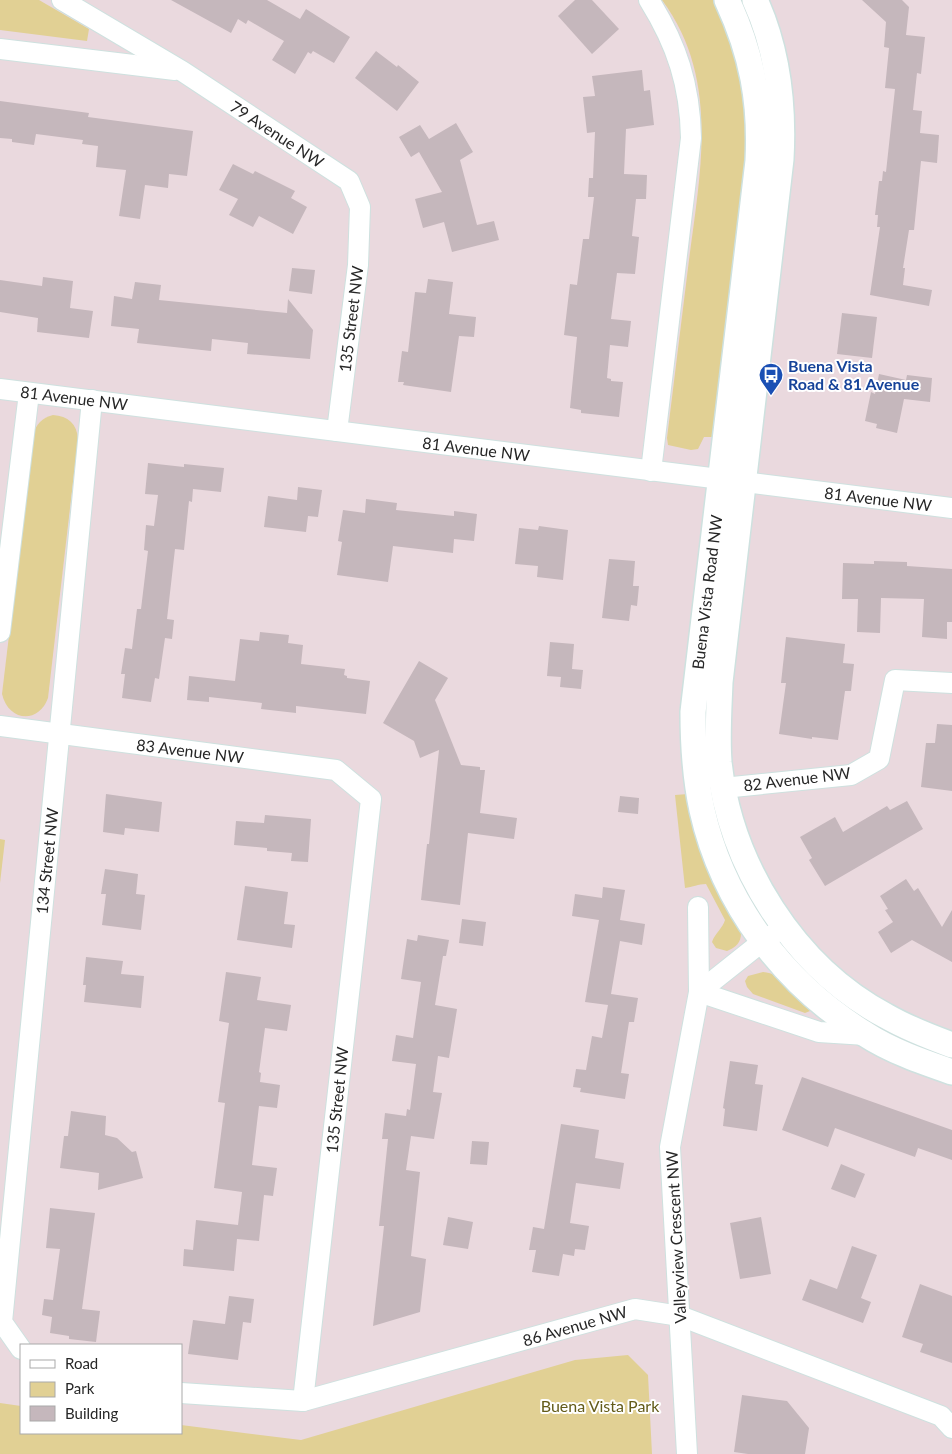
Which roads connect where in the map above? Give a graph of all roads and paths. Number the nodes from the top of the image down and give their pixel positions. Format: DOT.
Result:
graph roads {
  1 [pos="62,0"];
  2 [pos="649,0"];
  3 [pos="727,0"];
  4 [pos="755,0"];
  5 [pos="0,50"];
  6 [pos="182,70"];
  7 [pos="360,207"];
  8 [pos="0,389"];
  9 [pos="29,393"];
  10 [pos="92,400"];
  11 [pos="337,431"];
  12 [pos="651,470"];
  13 [pos="720,479"];
  14 [pos="745,482"];
  15 [pos="952,508"];
  16 [pos="0,632"];
  17 [pos="952,683"];
  18 [pos="0,726"];
  19 [pos="59,734"];
  20 [pos="723,788"];
  21 [pos="371,799"];
  22 [pos="698,908"];
  23 [pos="784,927"];
  24 [pos="763,941"];
  25 [pos="699,992"];
  26 [pos="866,1035"];
  27 [pos="952,1045"];
  28 [pos="952,1072"];
  29 [pos="680,1316"];
  30 [pos="20,1348"];
  31 [pos="182,1394"];
  32 [pos="303,1401"];
  33 [pos="952,1428"];
  34 [pos="687,1454"];
  1 -- 6 [label="street, 79 Avenue NW"];
  2 -- 12 [label="street"];
  3 -- 13 [label="street, Buena Vista Road NW"];
  4 -- 14 [label="street, Buena Vista Road NW"];
  5 -- 6 [label="street, 79 Avenue NW"];
  6 -- 7 [label="street, 79 Avenue NW"];
  7 -- 11 [label="street, 135 Street NW"];
  8 -- 9 [label="street, 81 Avenue NW"];
  9 -- 10 [label="street, 81 Avenue NW"];
  9 -- 16 [label="street"];
  10 -- 11 [label="street, 81 Avenue NW"];
  10 -- 19 [label="street, 134 Street NW"];
  11 -- 12 [label="street, 81 Avenue NW"];
  12 -- 13 [label="street, 81 Avenue NW"];
  13 -- 14 [label="street, 81 Avenue NW"];
  13 -- 24 [label="street, Buena Vista Road NW"];
  14 -- 15 [label="street, 81 Avenue NW"];
  14 -- 20 [label="street, Buena Vista Road NW"];
  17 -- 20 [label="street, 82 Avenue NW"];
  18 -- 19 [label="street, 83 Avenue NW"];
  19 -- 21 [label="street, 83 Avenue NW"];
  19 -- 30 [label="street, 134 Street NW"];
  20 -- 23 [label="street, Buena Vista Road NW"];
  21 -- 32 [label="street, 135 Street NW"];
  22 -- 25 [label="street, Valleyview Crescent NW"];
  23 -- 24 [label="street"];
  23 -- 27 [label="street, Buena Vista Road NW"];
  24 -- 25 [label="street"];
  24 -- 26 [label="street, Buena Vista Road NW"];
  25 -- 26 [label="street"];
  25 -- 29 [label="street, Valleyview Crescent NW"];
  26 -- 28 [label="street, Buena Vista Road NW"];
  29 -- 32 [label="street, 86 Avenue NW"];
  29 -- 33 [label="street, 86 Avenue NW"];
  29 -- 34 [label="street, Valleyview Crescent NW"];
  31 -- 32 [label="street, 86 Avenue NW"];
}
